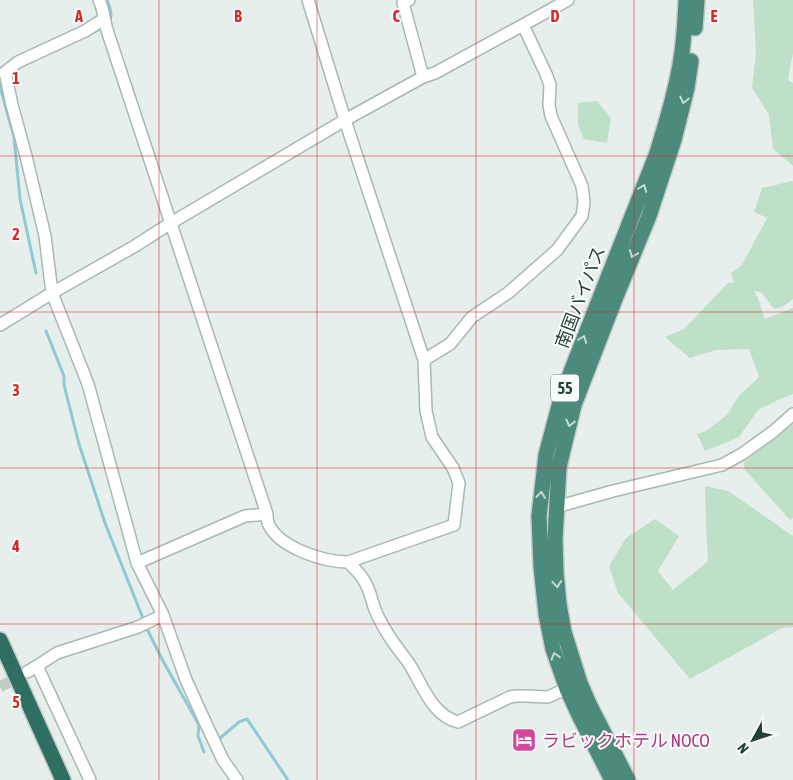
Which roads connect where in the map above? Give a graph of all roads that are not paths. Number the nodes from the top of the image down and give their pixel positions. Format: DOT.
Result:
graph roads {
  1 [pos="100,0"];
  2 [pos="308,0"];
  3 [pos="409,0"];
  4 [pos="568,0"];
  5 [pos="686,0"];
  6 [pos="697,0"];
  7 [pos="106,25"];
  8 [pos="523,26"];
  9 [pos="3,76"];
  10 [pos="423,78"];
  11 [pos="345,120"];
  12 [pos="171,223"];
  13 [pos="52,293"];
  14 [pos="0,324"];
  15 [pos="424,360"];
  16 [pos="793,414"];
  17 [pos="556,507"];
  18 [pos="267,514"];
  19 [pos="348,562"];
  20 [pos="137,564"];
  21 [pos="164,615"];
  22 [pos="0,640"];
  23 [pos="38,666"];
  24 [pos="27,672"];
  25 [pos="573,686"];
  26 [pos="63,780"];
  27 [pos="90,780"];
  28 [pos="237,780"];
  29 [pos="612,780"];
  30 [pos="628,780"];
  1 -- 7 [label="street"];
  2 -- 11 [label="street"];
  3 -- 10 [label="street"];
  4 -- 8 [label="street"];
  25 -- 5 [label="highway, 南国バイパス / 55, one-way"];
  6 -- 17 [label="highway, 南国バイパス / 55, one-way"];
  7 -- 9 [label="street"];
  7 -- 12 [label="street"];
  8 -- 10 [label="street"];
  8 -- 15 [label="street"];
  9 -- 13 [label="street"];
  10 -- 11 [label="street"];
  11 -- 12 [label="street"];
  11 -- 15 [label="street"];
  12 -- 13 [label="street"];
  12 -- 18 [label="street"];
  13 -- 14 [label="street"];
  13 -- 20 [label="street"];
  15 -- 19 [label="street"];
  16 -- 17 [label="street"];
  17 -- 25 [label="highway, 南国バイパス / 55, one-way"];
  18 -- 19 [label="street"];
  18 -- 20 [label="street"];
  19 -- 25 [label="street"];
  20 -- 21 [label="street"];
  21 -- 23 [label="street"];
  21 -- 28 [label="street"];
  22 -- 26 [label="highway"];
  23 -- 24 [label="street"];
  23 -- 27 [label="street"];
  25 -- 29 [label="highway, 南国バイパス / 55"];
  25 -- 30 [label="highway, 南国バイパス / 55"];
}
